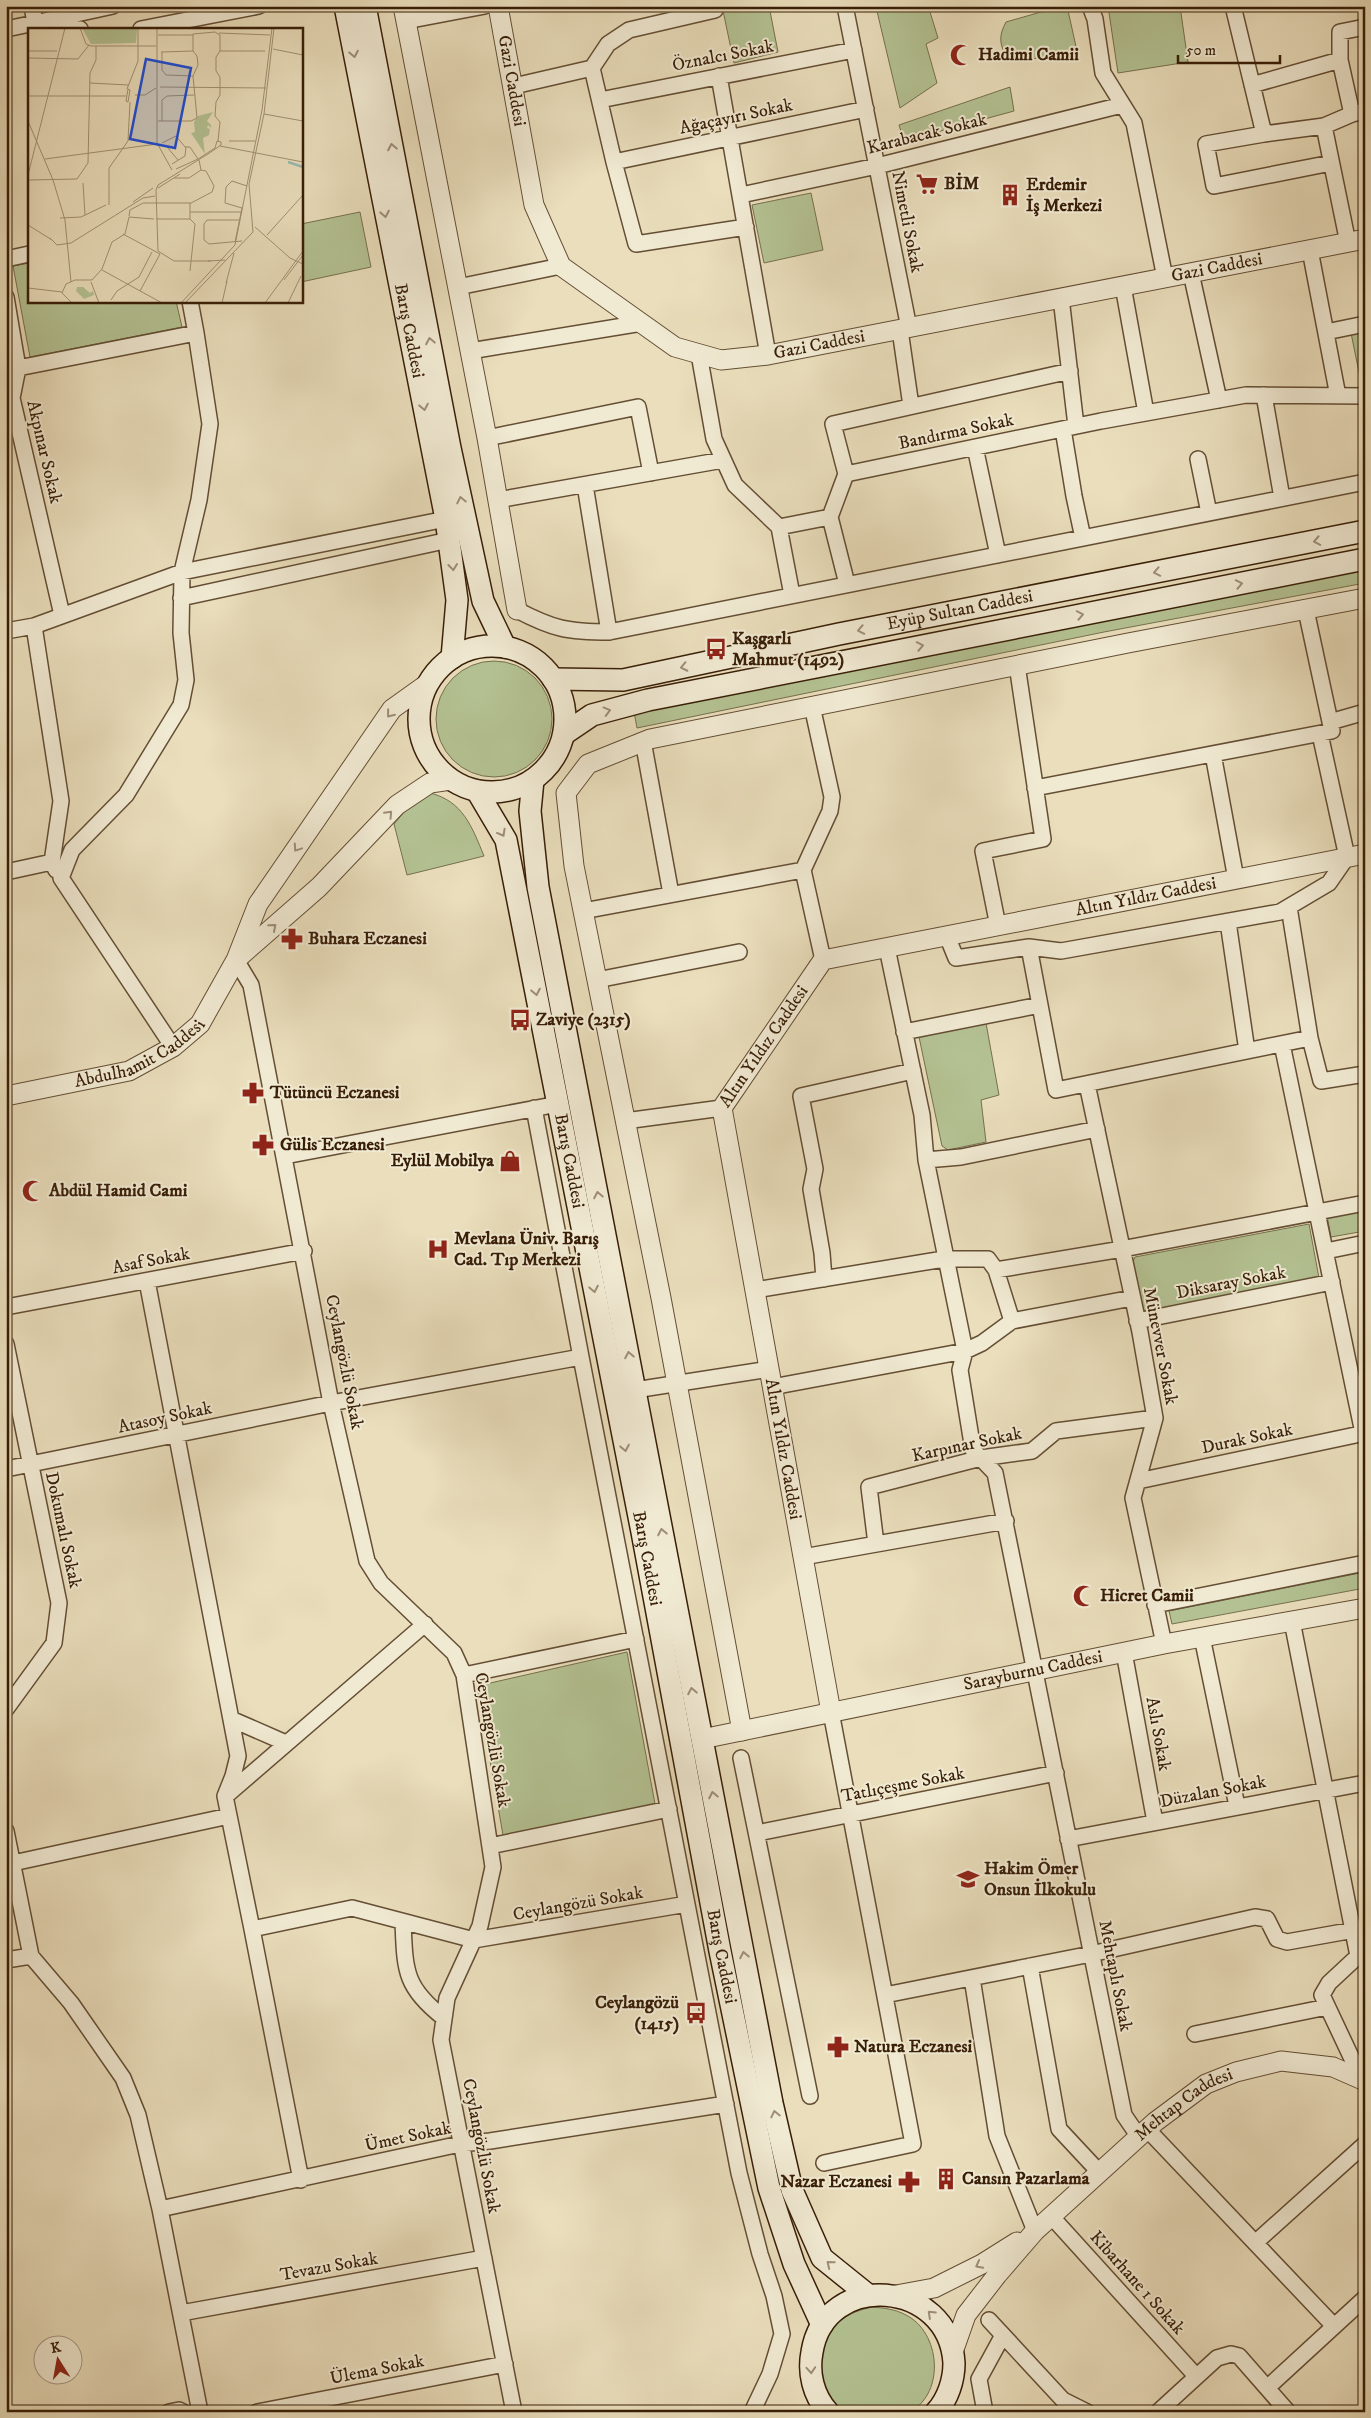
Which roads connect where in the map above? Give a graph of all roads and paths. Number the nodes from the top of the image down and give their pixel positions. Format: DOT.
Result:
graph roads {
  1 [pos="32,6"];
  2 [pos="113,6"];
  3 [pos="259,6"];
  4 [pos="345,6"];
  5 [pos="365,6"];
  6 [pos="485,6"];
  7 [pos="498,6"];
  8 [pos="714,6"];
  9 [pos="845,6"];
  10 [pos="1090,6"];
  11 [pos="1232,6"];
  12 [pos="405,14"];
  13 [pos="35,23"];
  14 [pos="72,28"];
  15 [pos="146,28"];
  16 [pos="1365,28"];
  17 [pos="6,29"];
  18 [pos="854,50"];
  19 [pos="1340,60"];
  20 [pos="592,68"];
  21 [pos="719,76"];
  22 [pos="1252,85"];
  23 [pos="514,86"];
  24 [pos="600,100"];
  25 [pos="1122,105"];
  26 [pos="866,109"];
  27 [pos="1358,113"];
  28 [pos="1324,126"];
  29 [pos="1264,134"];
  30 [pos="731,137"];
  31 [pos="614,162"];
  32 [pos="1331,163"];
  33 [pos="877,166"];
  34 [pos="740,195"];
  35 [pos="746,227"];
  36 [pos="1356,241"];
  37 [pos="1310,250"];
  38 [pos="28,254"];
  39 [pos="6,259"];
  40 [pos="561,266"];
  41 [pos="1191,273"];
  42 [pos="1165,278"];
  43 [pos="1123,286"];
  44 [pos="458,287"];
  45 [pos="6,297"];
  46 [pos="1061,298"];
  47 [pos="190,302"];
  48 [pos="642,323"];
  49 [pos="1365,324"];
  50 [pos="904,329"];
  51 [pos="1326,332"];
  52 [pos="196,333"];
  53 [pos="470,352"];
  54 [pos="699,354"];
  55 [pos="768,355"];
  56 [pos="18,368"];
  57 [pos="1070,371"];
  58 [pos="10,386"];
  59 [pos="1264,395"];
  60 [pos="1338,396"];
  61 [pos="1365,396"];
  62 [pos="1219,400"];
  63 [pos="911,406"];
  64 [pos="1146,413"];
  65 [pos="1070,428"];
  66 [pos="487,438"];
  67 [pos="975,447"];
  68 [pos="723,460"];
  69 [pos="1198,460"];
  70 [pos="651,473"];
  71 [pos="846,474"];
  72 [pos="1365,482"];
  73 [pos="585,485"];
  74 [pos="1282,498"];
  75 [pos="498,500"];
  76 [pos="1209,513"];
  77 [pos="830,517"];
  78 [pos="779,527"];
  79 [pos="448,529"];
  80 [pos="1365,531"];
  81 [pos="1083,538"];
  82 [pos="998,555"];
  83 [pos="1365,559"];
  84 [pos="182,572"];
  85 [pos="847,584"];
  86 [pos="792,595"];
  87 [pos="181,598"];
  88 [pos="1365,598"];
  89 [pos="517,610"];
  90 [pos="1306,610"];
  91 [pos="62,615"];
  92 [pos="34,626"];
  93 [pos="6,632"];
  94 [pos="609,632"];
  95 [pos="505,647"];
  96 [pos="452,658"];
  97 [pos="1017,665"];
  98 [pos="554,678"];
  99 [pos="428,684"];
  100 [pos="812,706"];
  101 [pos="1365,712"];
  102 [pos="1330,722"];
  103 [pos="564,734"];
  104 [pos="1320,734"];
  105 [pos="643,741"];
  106 [pos="1213,754"];
  107 [pos="451,780"];
  108 [pos="533,780"];
  109 [pos="1035,788"];
  110 [pos="477,791"];
  111 [pos="1356,855"];
  112 [pos="52,862"];
  113 [pos="803,870"];
  114 [pos="6,872"];
  115 [pos="61,878"];
  116 [pos="1236,879"];
  117 [pos="671,894"];
  118 [pos="1289,907"];
  119 [pos="583,911"];
  120 [pos="1228,922"];
  121 [pos="998,926"];
  122 [pos="946,936"];
  123 [pos="1030,947"];
  124 [pos="887,948"];
  125 [pos="739,952"];
  126 [pos="236,960"];
  127 [pos="823,960"];
  128 [pos="596,980"];
  129 [pos="1040,1004"];
  130 [pos="904,1032"];
  131 [pos="1310,1038"];
  132 [pos="1282,1044"];
  133 [pos="173,1047"];
  134 [pos="1247,1051"];
  135 [pos="913,1071"];
  136 [pos="1365,1074"];
  137 [pos="1087,1084"];
  138 [pos="6,1096"];
  139 [pos="558,1104"];
  140 [pos="534,1108"];
  141 [pos="722,1108"];
  142 [pos="625,1121"];
  143 [pos="1097,1129"];
  144 [pos="286,1156"];
  145 [pos="926,1160"];
  146 [pos="1365,1202"];
  147 [pos="1318,1212"];
  148 [pos="1365,1243"];
  149 [pos="1122,1249"];
  150 [pos="304,1251"];
  151 [pos="1326,1251"];
  152 [pos="944,1259"];
  153 [pos="996,1270"];
  154 [pos="824,1279"];
  155 [pos="147,1281"];
  156 [pos="1332,1282"];
  157 [pos="755,1290"];
  158 [pos="1132,1298"];
  159 [pos="6,1307"];
  160 [pos="1012,1321"];
  161 [pos="1137,1321"];
  162 [pos="6,1344"];
  163 [pos="964,1351"];
  164 [pos="580,1357"];
  165 [pos="1359,1376"];
  166 [pos="770,1378"];
  167 [pos="677,1383"];
  168 [pos="635,1390"];
  169 [pos="331,1403"];
  170 [pos="1155,1418"];
  171 [pos="1364,1433"];
  172 [pos="177,1435"];
  173 [pos="981,1458"];
  174 [pos="30,1464"];
  175 [pos="6,1469"];
  176 [pos="1138,1481"];
  177 [pos="1006,1521"];
  178 [pos="876,1544"];
  179 [pos="803,1557"];
  180 [pos="1365,1562"];
  181 [pos="1154,1605"];
  182 [pos="1365,1608"];
  183 [pos="1292,1621"];
  184 [pos="425,1624"];
  185 [pos="1202,1637"];
  186 [pos="636,1639"];
  187 [pos="1164,1644"];
  188 [pos="1124,1652"];
  189 [pos="1036,1670"];
  190 [pos="464,1674"];
  191 [pos="6,1709"];
  192 [pos="831,1712"];
  193 [pos="231,1719"];
  194 [pos="742,1731"];
  195 [pos="702,1739"];
  196 [pos="286,1743"];
  197 [pos="741,1758"];
  198 [pos="1056,1773"];
  199 [pos="1365,1783"];
  200 [pos="1325,1789"];
  201 [pos="225,1796"];
  202 [pos="1237,1806"];
  203 [pos="669,1809"];
  204 [pos="850,1814"];
  205 [pos="229,1816"];
  206 [pos="1155,1822"];
  207 [pos="6,1831"];
  208 [pos="757,1833"];
  209 [pos="1068,1839"];
  210 [pos="490,1846"];
  211 [pos="13,1862"];
  212 [pos="688,1904"];
  213 [pos="403,1922"];
  214 [pos="252,1929"];
  215 [pos="1354,1930"];
  216 [pos="474,1940"];
  217 [pos="1092,1954"];
  218 [pos="32,1956"];
  219 [pos="6,1960"];
  220 [pos="1030,1966"];
  221 [pos="972,1978"];
  222 [pos="885,1995"];
  223 [pos="1327,2007"];
  224 [pos="444,2018"];
  225 [pos="1195,2034"];
  226 [pos="1363,2081"];
  227 [pos="810,2096"];
  228 [pos="726,2104"];
  229 [pos="1143,2133"];
  230 [pos="460,2144"];
  231 [pos="1365,2144"];
  232 [pos="824,2163"];
  233 [pos="1100,2173"];
  234 [pos="301,2180"];
  235 [pos="160,2209"];
  236 [pos="1051,2216"];
  237 [pos="1035,2231"];
  238 [pos="1255,2243"];
  239 [pos="484,2258"];
  240 [pos="868,2295"];
  241 [pos="896,2295"];
  242 [pos="1365,2298"];
  243 [pos="181,2313"];
  244 [pos="989,2320"];
  245 [pos="822,2325"];
  246 [pos="1334,2326"];
  247 [pos="1003,2335"];
  248 [pos="953,2352"];
  249 [pos="505,2364"];
  250 [pos="1196,2376"];
  251 [pos="1267,2388"];
  252 [pos="950,2391"];
  253 [pos="820,2410"];
  254 [pos="169,2412"];
  255 [pos="183,2412"];
  256 [pos="200,2412"];
  257 [pos="257,2412"];
  258 [pos="514,2412"];
  259 [pos="752,2412"];
  260 [pos="936,2412"];
  261 [pos="955,2412"];
  262 [pos="985,2412"];
  263 [pos="1086,2412"];
  264 [pos="1158,2412"];
  265 [pos="1288,2412"];
  1 -- 13 [label="street"];
  2 -- 13 [label="street"];
  3 -- 15 [label="street"];
  4 -- 79 [label="main road, Barış Caddesi, one-way"];
  95 -- 5 [label="main road, Barış Caddesi, one-way"];
  6 -- 12 [label="street"];
  7 -- 23 [label="street, Gazi Caddesi"];
  8 -- 20 [label="street"];
  9 -- 18 [label="street, Nimetli Sokak"];
  10 -- 25 [label="street"];
  11 -- 22 [label="street"];
  12 -- 44 [label="street"];
  13 -- 14 [label="street"];
  13 -- 17 [label="street"];
  16 -- 19 [label="street"];
  18 -- 21 [label="street, Öznalcı Sokak"];
  18 -- 26 [label="street, Nimetli Sokak"];
  19 -- 22 [label="street"];
  19 -- 27 [label="street"];
  20 -- 23 [label="street"];
  20 -- 24 [label="street"];
  21 -- 24 [label="street, Öznalcı Sokak"];
  21 -- 30 [label="street"];
  22 -- 29 [label="street"];
  23 -- 40 [label="street, Gazi Caddesi"];
  24 -- 31 [label="street"];
  25 -- 33 [label="street, Karabacak Sokak"];
  25 -- 42 [label="street"];
  26 -- 30 [label="street, Ağaçayırı Sokak"];
  26 -- 33 [label="street, Nimetli Sokak"];
  27 -- 28 [label="street"];
  28 -- 29 [label="street"];
  28 -- 32 [label="street"];
  29 -- 32 [label="street"];
  30 -- 31 [label="street, Ağaçayırı Sokak"];
  30 -- 34 [label="street"];
  31 -- 35 [label="street"];
  32 -- 36 [label="street"];
  33 -- 34 [label="street, Karabacak Sokak"];
  33 -- 50 [label="street, Nimetli Sokak"];
  34 -- 35 [label="street"];
  35 -- 55 [label="street"];
  36 -- 37 [label="street, Gazi Caddesi"];
  37 -- 41 [label="street, Gazi Caddesi"];
  37 -- 51 [label="street"];
  38 -- 39 [label="street"];
  40 -- 44 [label="street"];
  40 -- 48 [label="street, Gazi Caddesi"];
  41 -- 42 [label="street, Gazi Caddesi"];
  41 -- 62 [label="street"];
  42 -- 43 [label="street, Gazi Caddesi"];
  43 -- 46 [label="street, Gazi Caddesi"];
  43 -- 64 [label="street"];
  44 -- 53 [label="street"];
  45 -- 56 [label="street, Akpınar Sokak"];
  46 -- 50 [label="street, Gazi Caddesi"];
  46 -- 57 [label="street"];
  47 -- 52 [label="street"];
  48 -- 53 [label="street"];
  48 -- 54 [label="street, Gazi Caddesi"];
  49 -- 51 [label="street"];
  50 -- 55 [label="street, Gazi Caddesi"];
  50 -- 63 [label="street, Nimetli Sokak"];
  51 -- 60 [label="street"];
  52 -- 56 [label="street"];
  52 -- 84 [label="street"];
  53 -- 66 [label="street"];
  54 -- 55 [label="street, Gazi Caddesi"];
  54 -- 68 [label="street"];
  56 -- 58 [label="street, Akpınar Sokak"];
  57 -- 63 [label="street, Bandırma Sokak"];
  57 -- 65 [label="street"];
  58 -- 91 [label="street, Akpınar Sokak"];
  59 -- 60 [label="street, Bandırma Sokak"];
  59 -- 62 [label="street, Bandırma Sokak"];
  59 -- 74 [label="street"];
  60 -- 61 [label="street, Bandırma Sokak"];
  62 -- 64 [label="street, Bandırma Sokak"];
  63 -- 71 [label="street, Bandırma Sokak"];
  64 -- 65 [label="street, Bandırma Sokak"];
  65 -- 67 [label="street, Bandırma Sokak"];
  65 -- 81 [label="street"];
  66 -- 70 [label="street"];
  66 -- 75 [label="street"];
  67 -- 71 [label="street, Bandırma Sokak"];
  67 -- 82 [label="street"];
  68 -- 70 [label="street"];
  68 -- 78 [label="street"];
  69 -- 76 [label="street"];
  70 -- 73 [label="street"];
  71 -- 77 [label="street"];
  72 -- 74 [label="street"];
  73 -- 75 [label="street"];
  73 -- 94 [label="street"];
  74 -- 76 [label="street"];
  75 -- 89 [label="street"];
  76 -- 81 [label="street"];
  77 -- 78 [label="street"];
  77 -- 85 [label="street"];
  78 -- 86 [label="street"];
  79 -- 84 [label="street"];
  79 -- 87 [label="street"];
  79 -- 96 [label="main road, Barış Caddesi, one-way"];
  80 -- 98 [label="main road, Eyüp Sultan Caddesi, one-way"];
  81 -- 82 [label="street"];
  82 -- 85 [label="street"];
  103 -- 83 [label="main road, Eyüp Sultan Caddesi, one-way"];
  84 -- 87 [label="street"];
  84 -- 91 [label="street"];
  85 -- 86 [label="street"];
  86 -- 94 [label="street"];
  87 -- 115 [label="street"];
  88 -- 90 [label="street"];
  89 -- 94 [label="street"];
  90 -- 97 [label="street"];
  90 -- 102 [label="street"];
  91 -- 92 [label="street"];
  92 -- 93 [label="street"];
  92 -- 112 [label="street"];
  95 -- 96 [label="main road"];
  95 -- 98 [label="main road"];
  96 -- 99 [label="main road"];
  97 -- 100 [label="street"];
  97 -- 109 [label="street"];
  98 -- 103 [label="main road"];
  99 -- 107 [label="main road"];
  99 -- 126 [label="street, one-way"];
  100 -- 105 [label="street"];
  100 -- 113 [label="street"];
  101 -- 102 [label="street"];
  102 -- 104 [label="street"];
  103 -- 108 [label="main road"];
  104 -- 106 [label="street"];
  104 -- 111 [label="street"];
  105 -- 117 [label="street"];
  105 -- 119 [label="street"];
  106 -- 109 [label="street"];
  106 -- 116 [label="street"];
  107 -- 110 [label="main road"];
  126 -- 107 [label="street, one-way"];
  108 -- 110 [label="main road"];
  168 -- 108 [label="main road, Barış Caddesi, one-way"];
  109 -- 121 [label="street"];
  110 -- 139 [label="main road, Barış Caddesi, one-way"];
  111 -- 116 [label="street, Altın Yıldız Caddesi"];
  111 -- 118 [label="street"];
  112 -- 114 [label="street"];
  112 -- 115 [label="street"];
  113 -- 117 [label="street"];
  113 -- 127 [label="street"];
  115 -- 133 [label="street"];
  116 -- 121 [label="street, Altın Yıldız Caddesi"];
  117 -- 119 [label="street"];
  118 -- 120 [label="street"];
  118 -- 131 [label="street"];
  119 -- 128 [label="street"];
  120 -- 123 [label="street"];
  120 -- 134 [label="street"];
  121 -- 122 [label="street, Altın Yıldız Caddesi"];
  122 -- 123 [label="street"];
  122 -- 124 [label="street, Altın Yıldız Caddesi"];
  123 -- 129 [label="street"];
  124 -- 127 [label="street, Altın Yıldız Caddesi"];
  124 -- 130 [label="street, Mehtaplı Sokak"];
  125 -- 128 [label="street"];
  126 -- 133 [label="street, Abdulhamit Caddesi"];
  126 -- 144 [label="street, Ceylangözlü Sokak"];
  127 -- 141 [label="street, Altın Yıldız Caddesi"];
  128 -- 142 [label="street"];
  129 -- 130 [label="street"];
  129 -- 137 [label="street"];
  130 -- 135 [label="street, Mehtaplı Sokak"];
  131 -- 132 [label="street"];
  131 -- 136 [label="street"];
  132 -- 134 [label="street"];
  132 -- 147 [label="street"];
  133 -- 138 [label="street, Abdulhamit Caddesi"];
  134 -- 137 [label="street"];
  135 -- 145 [label="street, Mehtaplı Sokak"];
  135 -- 154 [label="street"];
  137 -- 143 [label="street, Münevver Sokak"];
  139 -- 140 [label="street"];
  139 -- 245 [label="main road, Barış Caddesi, one-way"];
  140 -- 144 [label="street"];
  140 -- 164 [label="street"];
  141 -- 142 [label="street"];
  141 -- 157 [label="street, Altın Yıldız Caddesi"];
  142 -- 167 [label="street"];
  143 -- 145 [label="street"];
  143 -- 149 [label="street, Münevver Sokak"];
  144 -- 150 [label="street, Ceylangözlü Sokak"];
  145 -- 152 [label="street, Mehtaplı Sokak"];
  146 -- 147 [label="street"];
  147 -- 149 [label="street"];
  147 -- 151 [label="street"];
  148 -- 151 [label="street"];
  149 -- 153 [label="street"];
  149 -- 158 [label="street, Münevver Sokak"];
  150 -- 155 [label="street, Asaf Sokak"];
  150 -- 169 [label="street, Ceylangözlü Sokak"];
  151 -- 156 [label="street"];
  152 -- 153 [label="street"];
  152 -- 154 [label="street"];
  152 -- 163 [label="street, Mehtaplı Sokak"];
  153 -- 160 [label="street"];
  154 -- 157 [label="street"];
  155 -- 159 [label="street, Asaf Sokak"];
  155 -- 172 [label="street"];
  156 -- 161 [label="street, Diksaray Sokak"];
  156 -- 165 [label="street"];
  157 -- 166 [label="street, Altın Yıldız Caddesi"];
  158 -- 160 [label="street"];
  158 -- 161 [label="street, Münevver Sokak"];
  160 -- 163 [label="street"];
  161 -- 170 [label="street, Münevver Sokak"];
  162 -- 174 [label="street, Dokumalı Sokak"];
  163 -- 166 [label="street"];
  163 -- 173 [label="street, Mehtaplı Sokak"];
  164 -- 169 [label="street, Atasoy Sokak"];
  164 -- 186 [label="street"];
  165 -- 171 [label="street"];
  166 -- 167 [label="street"];
  166 -- 179 [label="street, Altın Yıldız Caddesi"];
  167 -- 168 [label="street"];
  167 -- 194 [label="street"];
  195 -- 168 [label="main road, Barış Caddesi, one-way"];
  169 -- 172 [label="street, Atasoy Sokak"];
  169 -- 184 [label="street, Ceylangözlü Sokak"];
  170 -- 173 [label="street, Karpınar Sokak"];
  170 -- 176 [label="street, Münevver Sokak"];
  171 -- 176 [label="street, Durak Sokak"];
  172 -- 174 [label="street, Atasoy Sokak"];
  172 -- 193 [label="street"];
  173 -- 177 [label="street, Mehtaplı Sokak"];
  173 -- 178 [label="street, Karpınar Sokak"];
  174 -- 175 [label="street, Atasoy Sokak"];
  174 -- 191 [label="street, Dokumalı Sokak"];
  176 -- 181 [label="street, Münevver Sokak"];
  177 -- 178 [label="street"];
  177 -- 189 [label="street, Mehtaplı Sokak"];
  178 -- 179 [label="street"];
  179 -- 192 [label="street, Altın Yıldız Caddesi"];
  180 -- 181 [label="street"];
  181 -- 187 [label="street, Münevver Sokak"];
  182 -- 183 [label="street, Sarayburnu Caddesi"];
  183 -- 185 [label="street, Sarayburnu Caddesi"];
  183 -- 200 [label="street"];
  184 -- 190 [label="street, Ceylangözlü Sokak"];
  184 -- 196 [label="street"];
  185 -- 187 [label="street, Sarayburnu Caddesi"];
  185 -- 202 [label="street"];
  186 -- 190 [label="street"];
  186 -- 203 [label="street"];
  187 -- 188 [label="street, Sarayburnu Caddesi"];
  188 -- 189 [label="street, Sarayburnu Caddesi"];
  188 -- 206 [label="street, Aslı Sokak"];
  189 -- 192 [label="street, Sarayburnu Caddesi"];
  189 -- 198 [label="street, Mehtaplı Sokak"];
  190 -- 210 [label="street, Ceylangözlü Sokak"];
  192 -- 194 [label="street, Sarayburnu Caddesi"];
  192 -- 204 [label="street"];
  193 -- 196 [label="street"];
  193 -- 201 [label="street"];
  194 -- 195 [label="street, Sarayburnu Caddesi"];
  240 -- 195 [label="main road, Barış Caddesi, one-way"];
  196 -- 201 [label="street"];
  197 -- 208 [label="street"];
  198 -- 204 [label="street, Tatlıçeşme Sokak"];
  198 -- 209 [label="street, Mehtaplı Sokak"];
  199 -- 200 [label="street, Düzalan Sokak"];
  200 -- 202 [label="street, Düzalan Sokak"];
  200 -- 215 [label="street"];
  201 -- 205 [label="street"];
  202 -- 206 [label="street, Düzalan Sokak"];
  203 -- 210 [label="street"];
  203 -- 212 [label="street"];
  204 -- 208 [label="street, Tatlıçeşme Sokak"];
  204 -- 222 [label="street"];
  205 -- 211 [label="street"];
  205 -- 214 [label="street"];
  206 -- 209 [label="street, Düzalan Sokak"];
  207 -- 211 [label="street"];
  208 -- 227 [label="street"];
  209 -- 217 [label="street, Mehtaplı Sokak"];
  210 -- 216 [label="street, Ceylangözlü Sokak"];
  211 -- 218 [label="street"];
  212 -- 216 [label="street, Ceylangözü Sokak"];
  212 -- 228 [label="street"];
  213 -- 214 [label="street"];
  213 -- 216 [label="street"];
  213 -- 224 [label="street"];
  214 -- 234 [label="street"];
  215 -- 217 [label="street"];
  215 -- 223 [label="street"];
  216 -- 224 [label="street, Ceylangözlü Sokak"];
  217 -- 220 [label="street"];
  217 -- 229 [label="street, Mehtaplı Sokak"];
  218 -- 219 [label="street"];
  218 -- 235 [label="street"];
  220 -- 221 [label="street"];
  220 -- 233 [label="street"];
  221 -- 222 [label="street"];
  221 -- 237 [label="street"];
  222 -- 232 [label="street"];
  223 -- 225 [label="street"];
  223 -- 226 [label="street"];
  224 -- 230 [label="street, Ceylangözlü Sokak"];
  226 -- 229 [label="street, Mehtap Caddesi"];
  228 -- 230 [label="street, Ümet Sokak"];
  228 -- 259 [label="street"];
  229 -- 233 [label="street, Mehtap Caddesi"];
  229 -- 238 [label="street, Mehtaplı Sokak"];
  230 -- 234 [label="street, Ümet Sokak"];
  230 -- 239 [label="street, Ceylangözlü Sokak"];
  231 -- 238 [label="street"];
  233 -- 236 [label="street, Mehtap Caddesi"];
  234 -- 235 [label="street, Ümet Sokak"];
  235 -- 243 [label="street"];
  236 -- 237 [label="street, Mehtap Caddesi"];
  236 -- 250 [label="street, Kibarhane 1 Sokak"];
  237 -- 241 [label="street, one-way"];
  237 -- 248 [label="street"];
  238 -- 246 [label="street, Mehtaplı Sokak"];
  239 -- 243 [label="street, Tevazu Sokak"];
  239 -- 249 [label="street, Ceylangözlü Sokak"];
  240 -- 241 [label="main road"];
  240 -- 245 [label="main road"];
  248 -- 241 [label="main road, one-way"];
  242 -- 246 [label="street"];
  243 -- 256 [label="street"];
  244 -- 247 [label="street"];
  245 -- 253 [label="main road, one-way"];
  246 -- 251 [label="street"];
  247 -- 262 [label="street"];
  247 -- 263 [label="street"];
  248 -- 252 [label="main road"];
  249 -- 257 [label="street, Ülema Sokak"];
  249 -- 258 [label="street, Ceylangözlü Sokak"];
  250 -- 251 [label="street"];
  250 -- 264 [label="street"];
  251 -- 265 [label="street"];
  252 -- 260 [label="main road"];
  252 -- 261 [label="main road"];
  254 -- 255 [label="street"];
}
